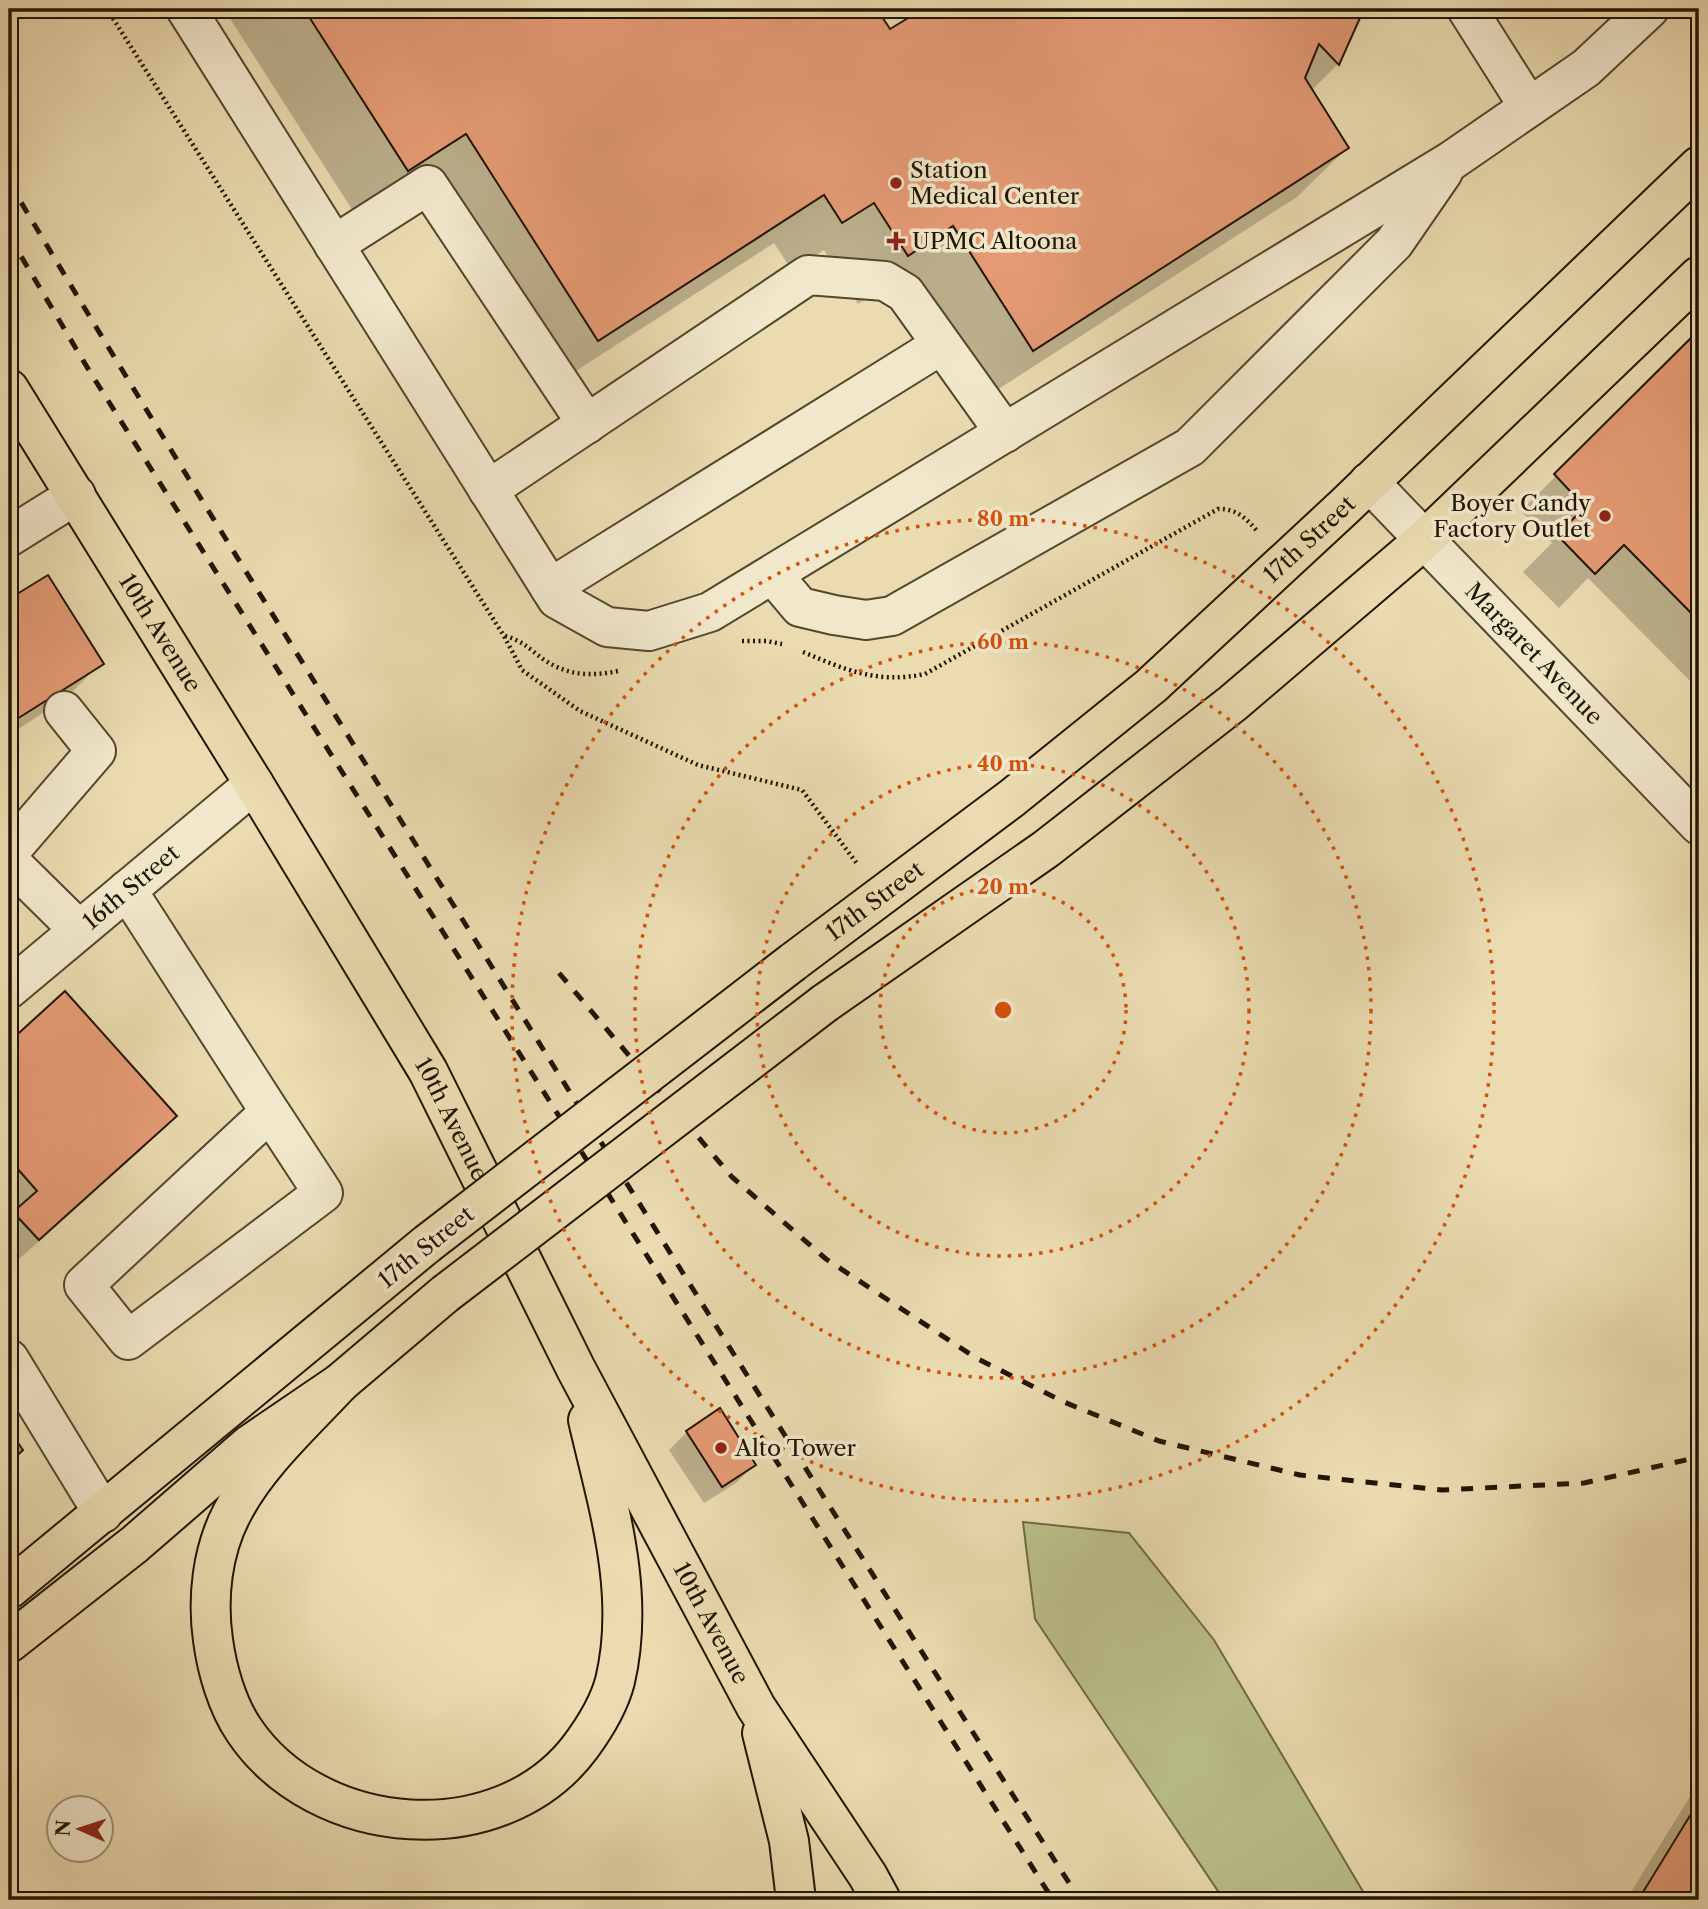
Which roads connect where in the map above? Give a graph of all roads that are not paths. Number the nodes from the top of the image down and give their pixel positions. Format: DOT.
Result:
graph roads {
  1 [pos="186,9"];
  2 [pos="1467,9"];
  3 [pos="1649,9"];
  4 [pos="1529,107"];
  5 [pos="1451,161"];
  6 [pos="1699,166"];
  7 [pos="334,245"];
  8 [pos="1699,276"];
  9 [pos="941,345"];
  10 [pos="9,389"];
  11 [pos="587,424"];
  12 [pos="1005,433"];
  13 [pos="1369,482"];
  14 [pos="488,490"];
  15 [pos="76,495"];
  16 [pos="9,537"];
  17 [pos="1424,540"];
  18 [pos="775,573"];
  19 [pos="550,588"];
  20 [pos="64,711"];
  21 [pos="254,783"];
  22 [pos="1699,825"];
  23 [pos="9,852"];
  24 [pos="9,861"];
  25 [pos="127,890"];
  26 [pos="79,930"];
  27 [pos="9,989"];
  28 [pos="270,1112"];
  29 [pos="9,1359"];
  30 [pos="576,1370"];
  31 [pos="340,1383"];
  32 [pos="103,1513"];
  33 [pos="9,1589"];
  34 [pos="9,1643"];
  35 [pos="756,1707"];
  36 [pos="880,1892"];
  37 [pos="796,1900"];
  1 -- 7 [label="street"];
  2 -- 4 [label="street"];
  3 -- 4 [label="street"];
  4 -- 5 [label="street"];
  5 -- 12 [label="street"];
  5 -- 18 [label="street"];
  6 -- 13 [label="main road, 17th Street"];
  7 -- 11 [label="street"];
  7 -- 14 [label="street"];
  8 -- 17 [label="main road"];
  9 -- 11 [label="street"];
  9 -- 12 [label="street"];
  9 -- 19 [label="street"];
  10 -- 15 [label="main road, 10th Avenue"];
  11 -- 14 [label="street"];
  12 -- 18 [label="street"];
  13 -- 17 [label="street, Margaret Avenue"];
  13 -- 32 [label="main road, 17th Street, bridge"];
  14 -- 19 [label="street"];
  15 -- 16 [label="street"];
  15 -- 21 [label="main road, 10th Avenue"];
  17 -- 22 [label="street, Margaret Avenue"];
  17 -- 31 [label="main road, bridge"];
  18 -- 19 [label="street"];
  20 -- 23 [label="street"];
  21 -- 25 [label="street, 16th Street"];
  21 -- 30 [label="main road, 10th Avenue"];
  24 -- 26 [label="street"];
  25 -- 26 [label="street, 16th Street"];
  25 -- 28 [label="street"];
  26 -- 27 [label="street, 16th Street"];
  28 -- 28 [label="street"];
  29 -- 32 [label="street"];
  30 -- 31 [label="main road"];
  30 -- 35 [label="main road, 10th Avenue"];
  31 -- 34 [label="main road"];
  32 -- 33 [label="main road, 17th Street"];
  35 -- 36 [label="main road, 10th Avenue"];
  35 -- 37 [label="main road"];
}
